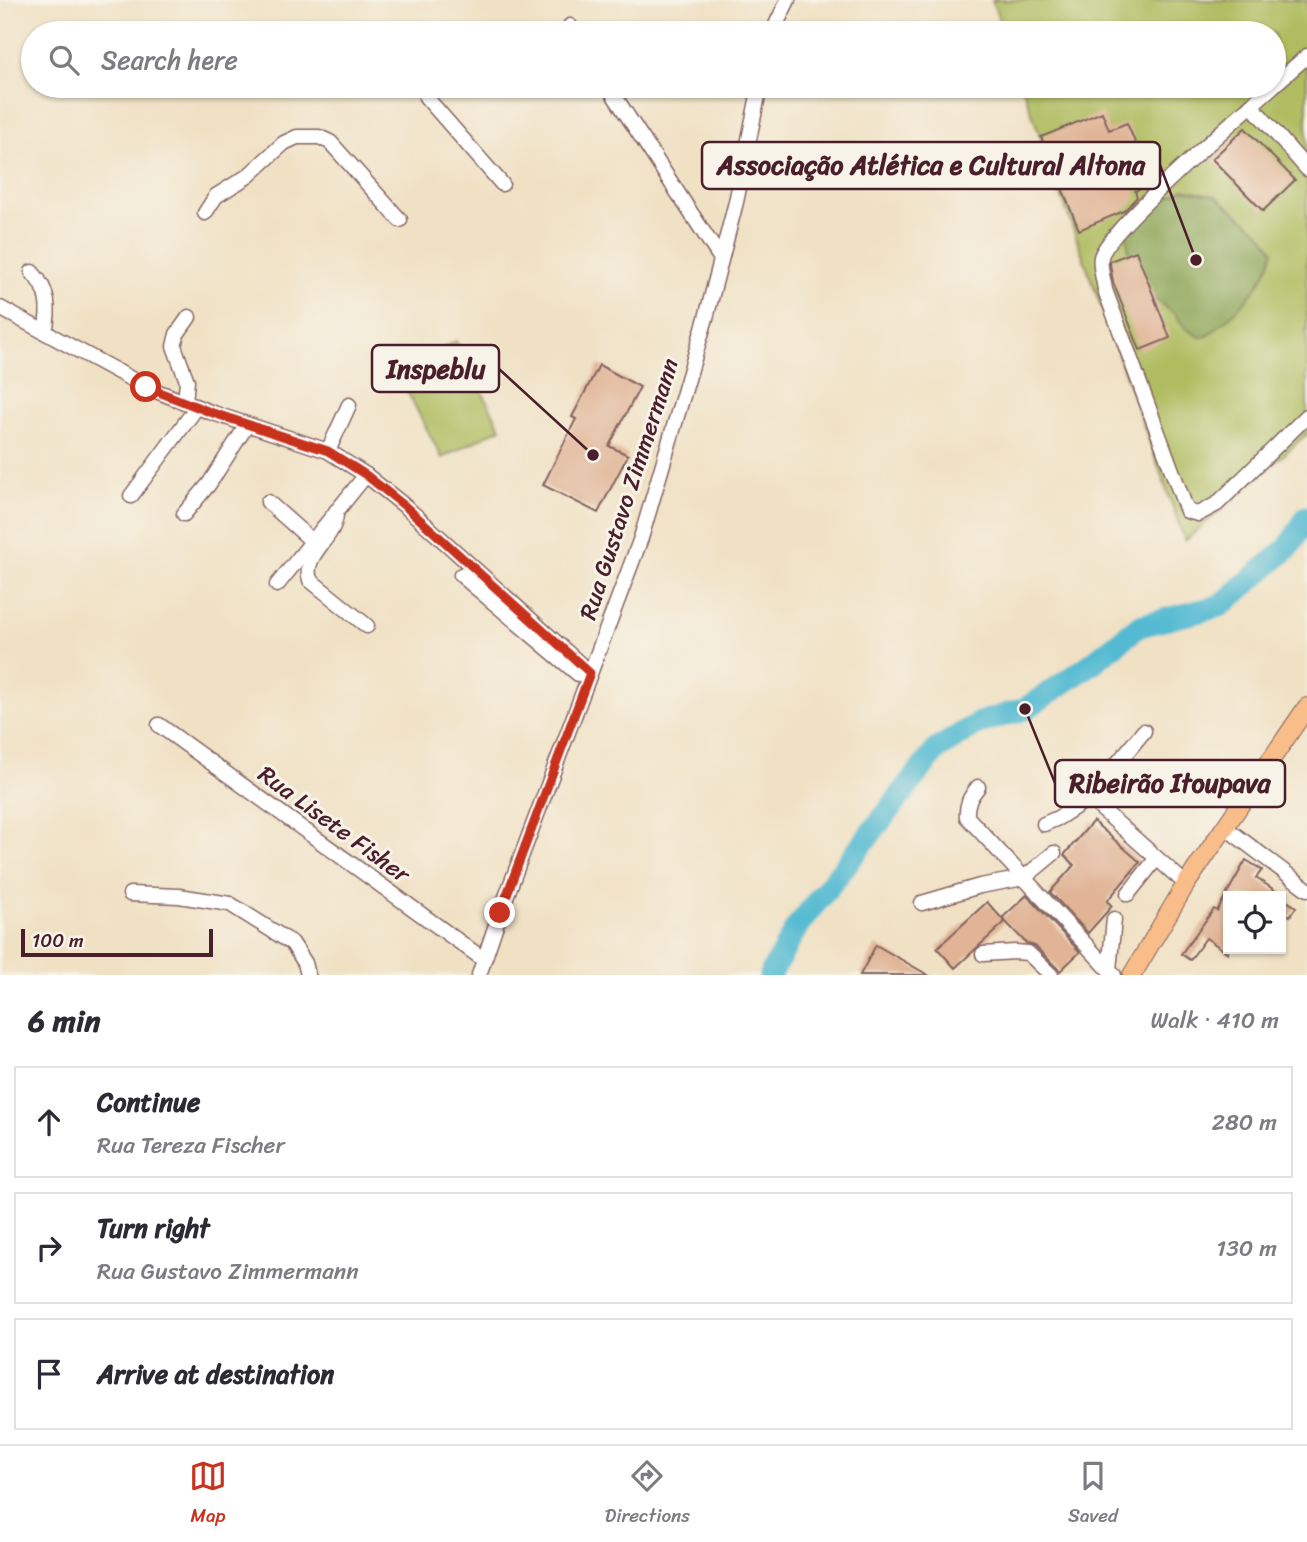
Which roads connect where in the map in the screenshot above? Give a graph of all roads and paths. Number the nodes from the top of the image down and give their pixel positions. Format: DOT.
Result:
graph roads {
  1 [pos="788,0"];
  2 [pos="778,21"];
  3 [pos="1307,56"];
  4 [pos="1286,74"];
  5 [pos="427,98"];
  6 [pos="616,98"];
  7 [pos="758,98"];
  8 [pos="1259,98"];
  9 [pos="1251,105"];
  10 [pos="1307,169"];
  11 [pos="502,184"];
  12 [pos="205,213"];
  13 [pos="400,220"];
  14 [pos="721,259"];
  15 [pos="32,272"];
  16 [pos="0,308"];
  17 [pos="189,317"];
  18 [pos="44,332"];
  19 [pos="191,405"];
  20 [pos="349,405"];
  21 [pos="1307,416"];
  22 [pos="247,425"];
  23 [pos="328,451"];
  24 [pos="366,475"];
  25 [pos="131,496"];
  26 [pos="268,502"];
  27 [pos="336,511"];
  28 [pos="184,514"];
  29 [pos="312,541"];
  30 [pos="461,575"];
  31 [pos="276,585"];
  32 [pos="367,626"];
  33 [pos="589,678"];
  34 [pos="1307,706"];
  35 [pos="159,725"];
  36 [pos="1144,731"];
  37 [pos="978,787"];
  38 [pos="1089,798"];
  39 [pos="1044,824"];
  40 [pos="1226,828"];
  41 [pos="1054,853"];
  42 [pos="1156,859"];
  43 [pos="1024,878"];
  44 [pos="1186,884"];
  45 [pos="1307,889"];
  46 [pos="131,894"];
  47 [pos="1128,894"];
  48 [pos="922,903"];
  49 [pos="1114,919"];
  50 [pos="983,954"];
  51 [pos="483,959"];
  52 [pos="1112,972"];
  53 [pos="308,975"];
  54 [pos="479,975"];
  55 [pos="1051,975"];
  56 [pos="1132,975"];
  1 -- 2 [label="street"];
  3 -- 4 [label="street"];
  5 -- 11 [label="street"];
  6 -- 14 [label="street"];
  7 -- 14 [label="street, Rua Gustavo Zimmermann"];
  8 -- 9 [label="street"];
  9 -- 10 [label="street"];
  9 -- 21 [label="street"];
  12 -- 13 [label="street"];
  14 -- 33 [label="street, Rua Gustavo Zimmermann"];
  15 -- 18 [label="street"];
  16 -- 18 [label="street"];
  17 -- 19 [label="street"];
  18 -- 19 [label="street"];
  19 -- 22 [label="street"];
  19 -- 25 [label="street"];
  20 -- 23 [label="street"];
  22 -- 23 [label="street"];
  22 -- 28 [label="street"];
  23 -- 24 [label="street"];
  24 -- 27 [label="street"];
  24 -- 33 [label="street"];
  26 -- 29 [label="street"];
  27 -- 29 [label="street"];
  27 -- 32 [label="street"];
  29 -- 31 [label="street"];
  30 -- 33 [label="street"];
  33 -- 51 [label="street, Rua Gustavo Zimmermann"];
  34 -- 40 [label="main road"];
  35 -- 51 [label="street, Rua Lisete Fisher"];
  36 -- 38 [label="street"];
  37 -- 43 [label="street"];
  38 -- 39 [label="street"];
  38 -- 42 [label="street"];
  40 -- 44 [label="main road"];
  40 -- 45 [label="street"];
  41 -- 43 [label="street"];
  42 -- 44 [label="street"];
  42 -- 47 [label="street"];
  43 -- 48 [label="street"];
  43 -- 52 [label="street"];
  44 -- 56 [label="main road"];
  46 -- 53 [label="street"];
  49 -- 52 [label="street"];
  50 -- 55 [label="street"];
  51 -- 54 [label="street, Rua Gustavo Zimmermann"];
}
